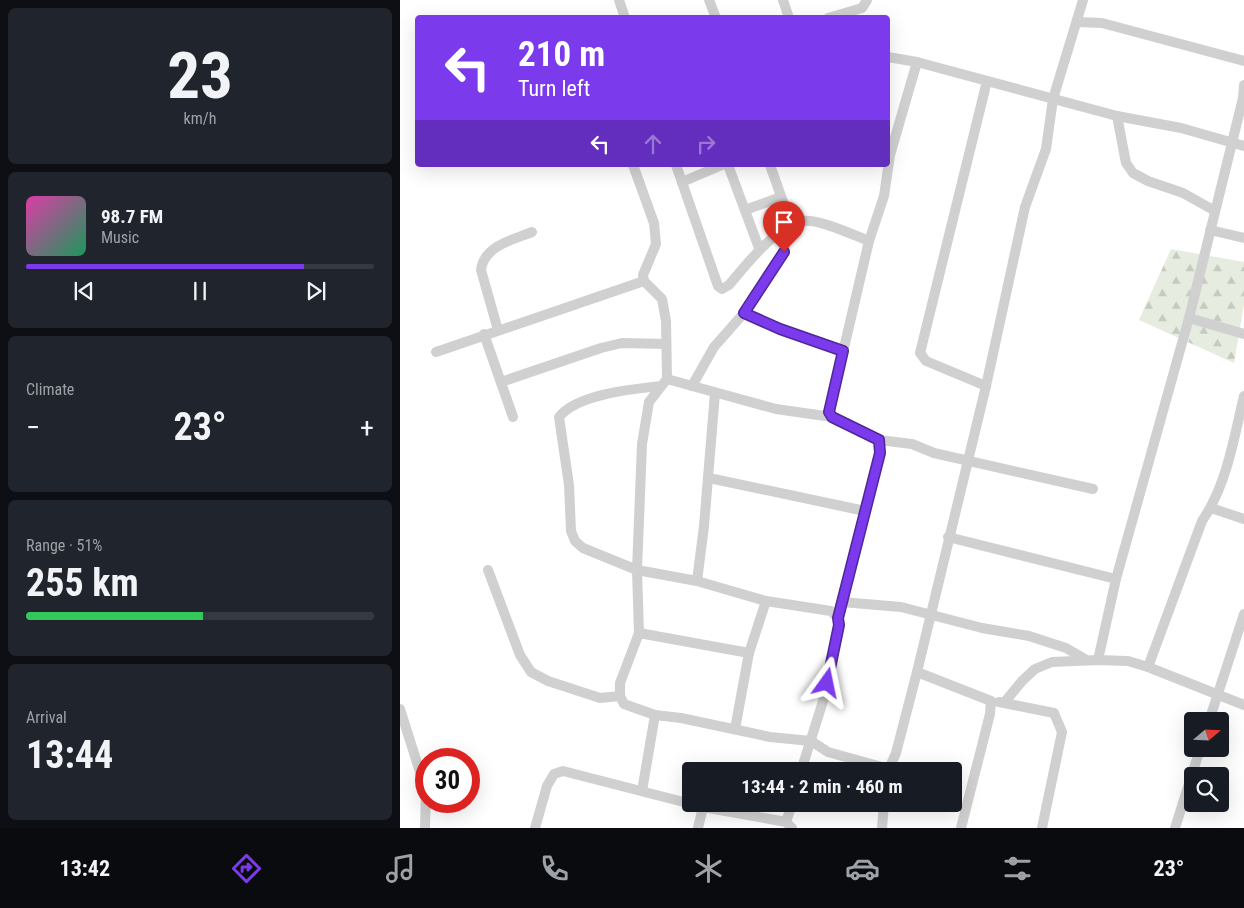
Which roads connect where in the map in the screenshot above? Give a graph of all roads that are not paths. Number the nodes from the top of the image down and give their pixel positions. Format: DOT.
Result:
graph roads {
  1 [pos="619,0"];
  2 [pos="709,0"];
  3 [pos="783,0"];
  4 [pos="867,0"];
  5 [pos="1084,0"];
  6 [pos="624,15"];
  7 [pos="715,15"];
  8 [pos="788,15"];
  9 [pos="838,15"];
  10 [pos="865,15"];
  11 [pos="1078,22"];
  12 [pos="890,56"];
  13 [pos="1244,61"];
  14 [pos="917,62"];
  15 [pos="987,81"];
  16 [pos="1244,85"];
  17 [pos="1053,99"];
  18 [pos="1116,116"];
  19 [pos="1231,142"];
  20 [pos="1244,146"];
  21 [pos="890,155"];
  22 [pos="635,167"];
  23 [pos="677,167"];
  24 [pos="717,167"];
  25 [pos="729,167"];
  26 [pos="771,167"];
  27 [pos="888,167"];
  28 [pos="682,182"];
  29 [pos="781,197"];
  30 [pos="745,210"];
  31 [pos="1215,211"];
  32 [pos="788,227"];
  33 [pos="1210,230"];
  34 [pos="532,232"];
  35 [pos="1244,238"];
  36 [pos="870,241"];
  37 [pos="759,248"];
  38 [pos="644,281"];
  39 [pos="744,313"];
  40 [pos="1189,318"];
  41 [pos="498,330"];
  42 [pos="484,334"];
  43 [pos="1244,334"];
  44 [pos="666,344"];
  45 [pos="843,351"];
  46 [pos="436,352"];
  47 [pos="501,382"];
  48 [pos="664,382"];
  49 [pos="692,386"];
  50 [pos="986,386"];
  51 [pos="715,393"];
  52 [pos="1244,396"];
  53 [pos="513,417"];
  54 [pos="832,417"];
  55 [pos="879,440"];
  56 [pos="967,461"];
  57 [pos="709,478"];
  58 [pos="1093,489"];
  59 [pos="1211,508"];
  60 [pos="865,511"];
  61 [pos="1244,519"];
  62 [pos="948,537"];
  63 [pos="488,570"];
  64 [pos="637,570"];
  65 [pos="1116,580"];
  66 [pos="697,581"];
  67 [pos="766,600"];
  68 [pos="842,602"];
  69 [pos="930,613"];
  70 [pos="1244,614"];
  71 [pos="838,618"];
  72 [pos="639,633"];
  73 [pos="749,653"];
  74 [pos="1087,660"];
  75 [pos="1098,660"];
  76 [pos="1148,667"];
  77 [pos="917,672"];
  78 [pos="1218,695"];
  79 [pos="620,696"];
  80 [pos="991,701"];
  81 [pos="1004,703"];
  82 [pos="1244,706"];
  83 [pos="400,709"];
  84 [pos="1212,712"];
  85 [pos="655,715"];
  86 [pos="735,729"];
  87 [pos="811,741"];
  88 [pos="1197,758"];
  89 [pos="804,762"];
  90 [pos="861,762"];
  91 [pos="892,762"];
  92 [pos="642,791"];
  93 [pos="682,801"];
  94 [pos="702,812"];
  95 [pos="727,812"];
  96 [pos="791,812"];
  97 [pos="883,812"];
  98 [pos="789,825"];
  99 [pos="425,828"];
  100 [pos="535,828"];
  101 [pos="698,828"];
  102 [pos="882,828"];
  103 [pos="961,828"];
  104 [pos="1042,828"];
  105 [pos="1175,828"];
  1 -- 6 [label="street"];
  2 -- 7 [label="street"];
  3 -- 8 [label="street"];
  4 -- 9 [label="street"];
  4 -- 10 [label="street"];
  5 -- 11 [label="street"];
  11 -- 13 [label="street"];
  11 -- 17 [label="street"];
  12 -- 14 [label="street"];
  14 -- 15 [label="street"];
  14 -- 21 [label="street"];
  15 -- 17 [label="street"];
  15 -- 50 [label="street"];
  16 -- 19 [label="street"];
  17 -- 18 [label="street"];
  17 -- 50 [label="street"];
  18 -- 19 [label="street"];
  18 -- 31 [label="street"];
  19 -- 20 [label="street"];
  19 -- 31 [label="street"];
  22 -- 38 [label="street"];
  23 -- 28 [label="street"];
  24 -- 28 [label="street"];
  25 -- 30 [label="street"];
  26 -- 29 [label="street"];
  27 -- 36 [label="street"];
  28 -- 37 [label="street"];
  29 -- 30 [label="street"];
  29 -- 32 [label="street"];
  30 -- 37 [label="street"];
  31 -- 33 [label="street"];
  32 -- 36 [label="street"];
  32 -- 37 [label="street"];
  32 -- 39 [label="street"];
  33 -- 35 [label="street"];
  33 -- 40 [label="street"];
  34 -- 41 [label="street"];
  36 -- 45 [label="street"];
  38 -- 41 [label="street"];
  38 -- 44 [label="street"];
  39 -- 45 [label="street"];
  39 -- 49 [label="street"];
  40 -- 43 [label="street"];
  40 -- 65 [label="street"];
  41 -- 42 [label="street"];
  42 -- 46 [label="street"];
  42 -- 47 [label="street"];
  44 -- 47 [label="street"];
  44 -- 48 [label="street"];
  45 -- 54 [label="street"];
  47 -- 53 [label="street"];
  48 -- 49 [label="street"];
  48 -- 64 [label="street"];
  48 -- 64 [label="street"];
  49 -- 51 [label="street"];
  50 -- 56 [label="street"];
  51 -- 54 [label="street"];
  51 -- 57 [label="street"];
  52 -- 59 [label="street"];
  54 -- 55 [label="street"];
  55 -- 56 [label="street"];
  55 -- 60 [label="street"];
  56 -- 58 [label="street"];
  56 -- 62 [label="street"];
  57 -- 60 [label="street"];
  57 -- 66 [label="street"];
  59 -- 61 [label="street"];
  59 -- 76 [label="street"];
  60 -- 68 [label="street"];
  62 -- 65 [label="street"];
  62 -- 69 [label="street"];
  63 -- 79 [label="street"];
  64 -- 66 [label="street"];
  64 -- 72 [label="street"];
  65 -- 75 [label="street"];
  66 -- 67 [label="street"];
  67 -- 71 [label="street"];
  67 -- 73 [label="street"];
  68 -- 69 [label="street"];
  68 -- 71 [label="street"];
  69 -- 74 [label="street"];
  69 -- 77 [label="street"];
  70 -- 78 [label="street"];
  71 -- 87 [label="street"];
  72 -- 73 [label="street"];
  72 -- 79 [label="street"];
  73 -- 86 [label="street"];
  74 -- 75 [label="street"];
  74 -- 81 [label="street"];
  75 -- 76 [label="street"];
  76 -- 78 [label="street"];
  77 -- 80 [label="street"];
  77 -- 91 [label="street"];
  78 -- 82 [label="street"];
  78 -- 84 [label="street"];
  79 -- 85 [label="street"];
  80 -- 81 [label="street"];
  80 -- 103 [label="street"];
  81 -- 104 [label="street"];
  83 -- 99 [label="street"];
  85 -- 86 [label="street"];
  85 -- 92 [label="street"];
  86 -- 87 [label="street"];
  87 -- 89 [label="street"];
  87 -- 90 [label="street"];
  88 -- 105 [label="street"];
  92 -- 93 [label="street"];
  92 -- 100 [label="street"];
  94 -- 101 [label="street"];
  95 -- 98 [label="street"];
  96 -- 98 [label="street"];
  97 -- 102 [label="street"];
}
